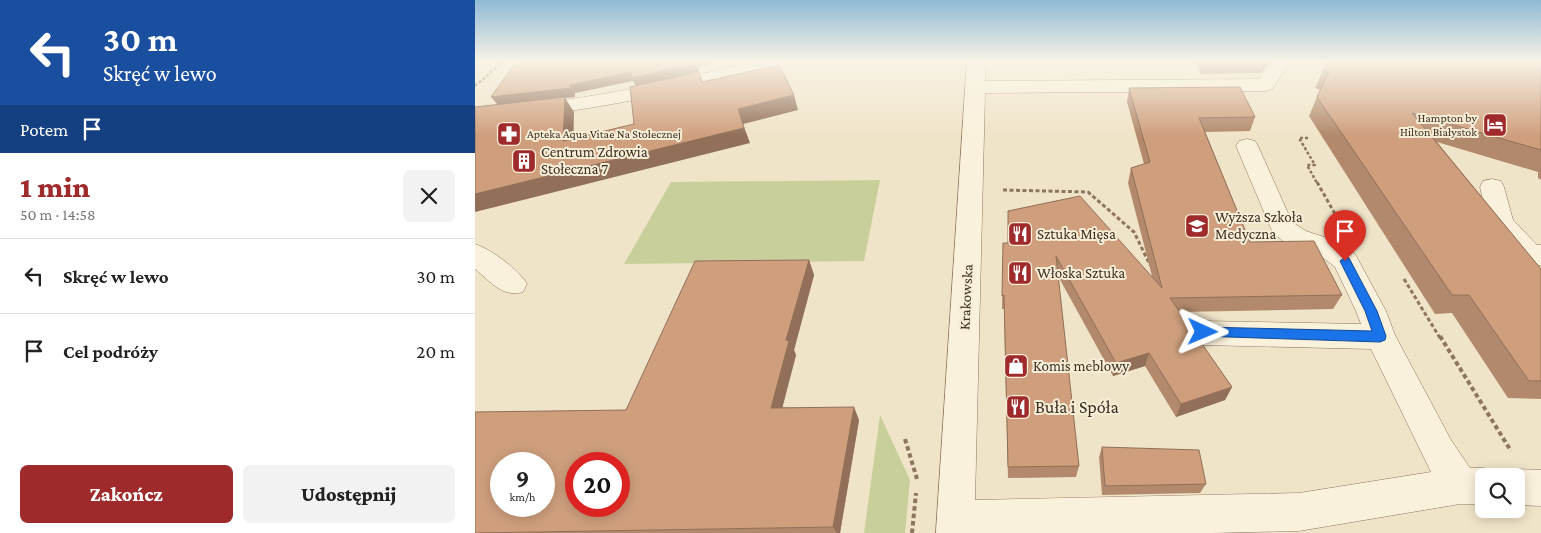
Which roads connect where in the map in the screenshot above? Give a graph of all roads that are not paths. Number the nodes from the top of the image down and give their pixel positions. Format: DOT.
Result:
graph roads {
  1 [pos="672,86"];
  2 [pos="975,86"];
  3 [pos="475,115"];
  4 [pos="1247,146"];
  5 [pos="1492,187"];
  6 [pos="475,254"];
  7 [pos="1541,255"];
  8 [pos="513,284"];
  9 [pos="1203,332"];
  10 [pos="1380,336"];
  11 [pos="1472,486"];
  12 [pos="955,526"];
  1 -- 3 [label="street"];
  2 -- 12 [label="street, Krakowska"];
  4 -- 10 [label="street"];
  5 -- 7 [label="street"];
  6 -- 8 [label="street"];
  9 -- 10 [label="street"];
  10 -- 11 [label="street"];
  11 -- 12 [label="street"];
}
